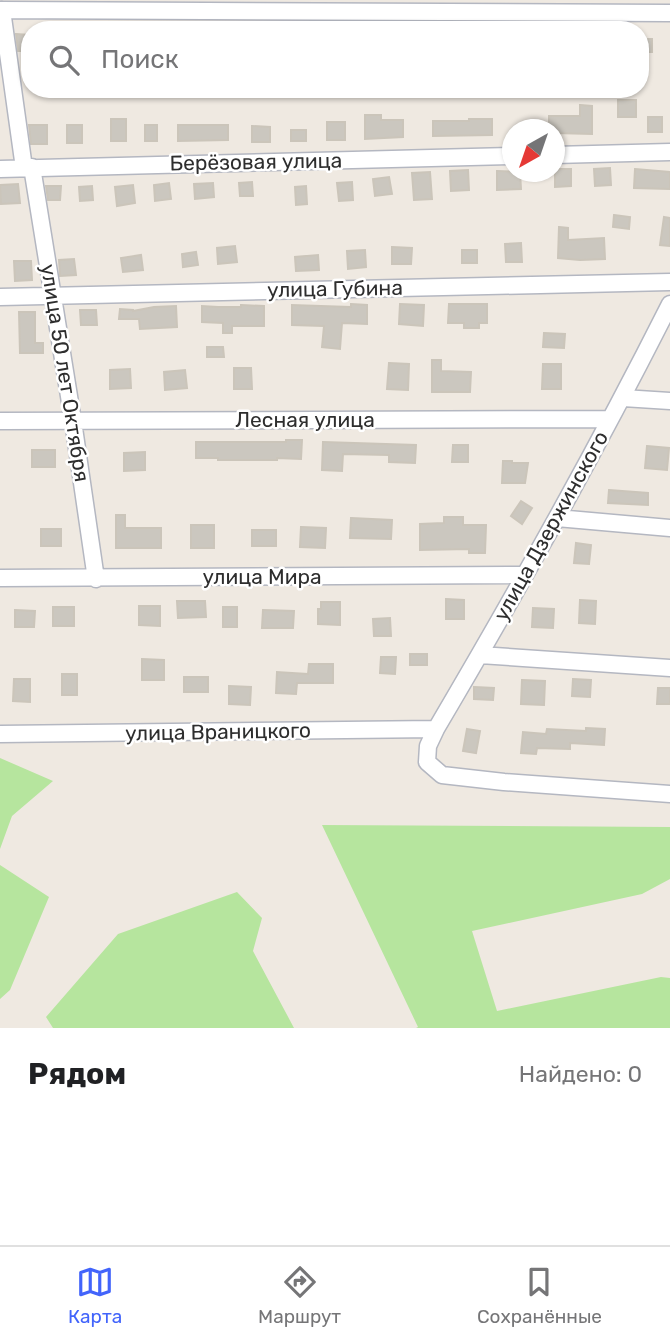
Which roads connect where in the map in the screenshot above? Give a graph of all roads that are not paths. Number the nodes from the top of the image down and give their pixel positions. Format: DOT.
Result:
graph roads {
  1 [pos="1,10"];
  2 [pos="670,13"];
  3 [pos="670,152"];
  4 [pos="565,155"];
  5 [pos="502,156"];
  6 [pos="28,168"];
  7 [pos="0,169"];
  8 [pos="670,282"];
  9 [pos="52,295"];
  10 [pos="0,296"];
  11 [pos="670,304"];
  12 [pos="623,398"];
  13 [pos="670,401"];
  14 [pos="610,419"];
  15 [pos="0,421"];
  16 [pos="73,421"];
  17 [pos="557,518"];
  18 [pos="670,528"];
  19 [pos="524,575"];
  20 [pos="0,578"];
  21 [pos="96,579"];
  22 [pos="480,654"];
  23 [pos="670,668"];
  24 [pos="436,729"];
  25 [pos="0,734"];
  26 [pos="670,794"];
  1 -- 2 [label="street"];
  1 -- 6 [label="street, улица 50 лет Октября"];
  3 -- 4 [label="street"];
  5 -- 6 [label="street, Берёзовая улица"];
  6 -- 7 [label="street, Берёзовая улица"];
  6 -- 9 [label="street, улица 50 лет Октября"];
  8 -- 9 [label="street, улица Губина"];
  9 -- 10 [label="street, улица Губина"];
  9 -- 16 [label="street, улица 50 лет Октября"];
  11 -- 12 [label="street, улица Дзержинского"];
  12 -- 13 [label="street"];
  12 -- 14 [label="street, улица Дзержинского"];
  14 -- 16 [label="street, Лесная улица"];
  14 -- 17 [label="street, улица Дзержинского"];
  15 -- 16 [label="street, Лесная улица"];
  16 -- 21 [label="street, улица 50 лет Октября"];
  17 -- 18 [label="street"];
  17 -- 19 [label="street, улица Дзержинского"];
  19 -- 21 [label="street, улица Мира"];
  19 -- 22 [label="street, улица Дзержинского"];
  20 -- 21 [label="street, улица Мира"];
  22 -- 23 [label="street"];
  22 -- 24 [label="street, улица Дзержинского"];
  24 -- 25 [label="street, улица Враницкого"];
  24 -- 26 [label="street, улица Дзержинского"];
}
